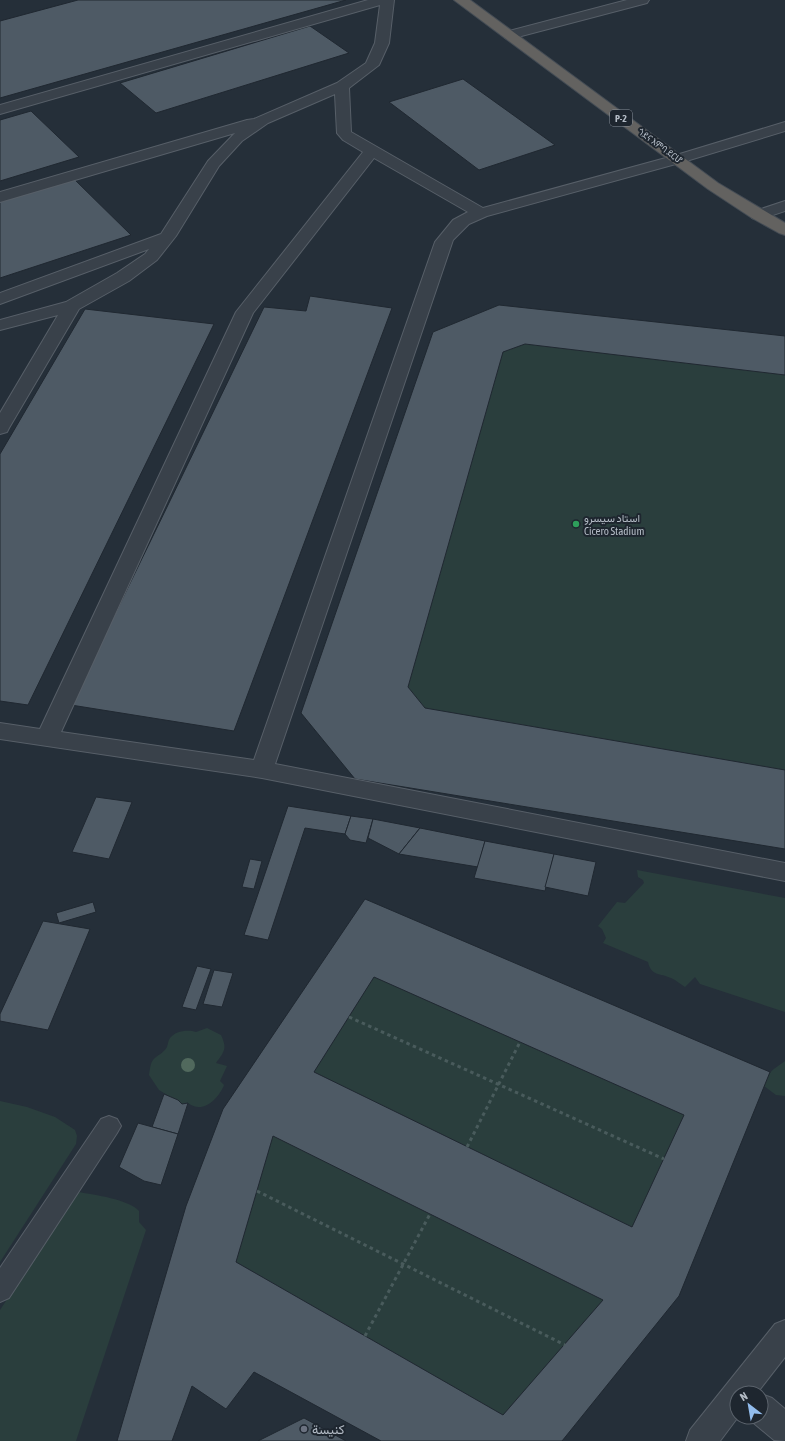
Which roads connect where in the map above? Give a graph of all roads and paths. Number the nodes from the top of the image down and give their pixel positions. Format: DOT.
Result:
graph roads {
  1 [pos="382,0"];
  2 [pos="387,0"];
  3 [pos="461,0"];
  4 [pos="642,0"];
  5 [pos="510,35"];
  6 [pos="342,86"];
  7 [pos="0,110"];
  8 [pos="263,120"];
  9 [pos="785,126"];
  10 [pos="372,150"];
  11 [pos="678,159"];
  12 [pos="0,197"];
  13 [pos="785,206"];
  14 [pos="481,213"];
  15 [pos="758,215"];
  16 [pos="785,230"];
  17 [pos="168,236"];
  18 [pos="0,299"];
  19 [pos="72,306"];
  20 [pos="0,325"];
  21 [pos="0,428"];
  22 [pos="0,731"];
  23 [pos="47,738"];
  24 [pos="262,770"];
  25 [pos="785,872"];
  26 [pos="349,1017"];
  27 [pos="520,1042"];
  28 [pos="499,1085"];
  29 [pos="109,1126"];
  30 [pos="467,1147"];
  31 [pos="664,1159"];
  32 [pos="257,1191"];
  33 [pos="430,1214"];
  34 [pos="403,1264"];
  35 [pos="0,1290"];
  36 [pos="785,1334"];
  37 [pos="365,1336"];
  38 [pos="565,1345"];
  39 [pos="750,1385"];
  40 [pos="729,1411"];
  41 [pos="769,1416"];
  42 [pos="785,1429"];
  43 [pos="701,1441"];
  1 -- 7 [label="street"];
  2 -- 6 [label="street"];
  3 -- 5 [label="highway, ጎደና እምባ ደርሆ / P-2"];
  4 -- 5 [label="street"];
  5 -- 11 [label="highway, ጎደና እምባ ደርሆ / P-2"];
  6 -- 8 [label="street"];
  6 -- 10 [label="street"];
  8 -- 12 [label="street"];
  8 -- 17 [label="street"];
  9 -- 11 [label="street"];
  10 -- 14 [label="street"];
  10 -- 23 [label="street"];
  11 -- 14 [label="street"];
  11 -- 15 [label="highway, ጎደና እምባ ደርሆ / P-2"];
  13 -- 15 [label="street"];
  14 -- 24 [label="street"];
  15 -- 16 [label="highway, ጎደና እምባ ደርሆ / P-2"];
  17 -- 18 [label="street"];
  17 -- 19 [label="street"];
  19 -- 20 [label="street"];
  19 -- 21 [label="street"];
  22 -- 23 [label="street"];
  23 -- 24 [label="street"];
  24 -- 25 [label="street"];
  26 -- 28 [label="path"];
  27 -- 28 [label="path"];
  28 -- 30 [label="path"];
  28 -- 31 [label="path"];
  29 -- 35 [label="lane"];
  32 -- 34 [label="path"];
  33 -- 34 [label="path"];
  34 -- 37 [label="path"];
  34 -- 38 [label="path"];
  36 -- 39 [label="street"];
  40 -- 43 [label="street"];
  41 -- 42 [label="street"];
}
